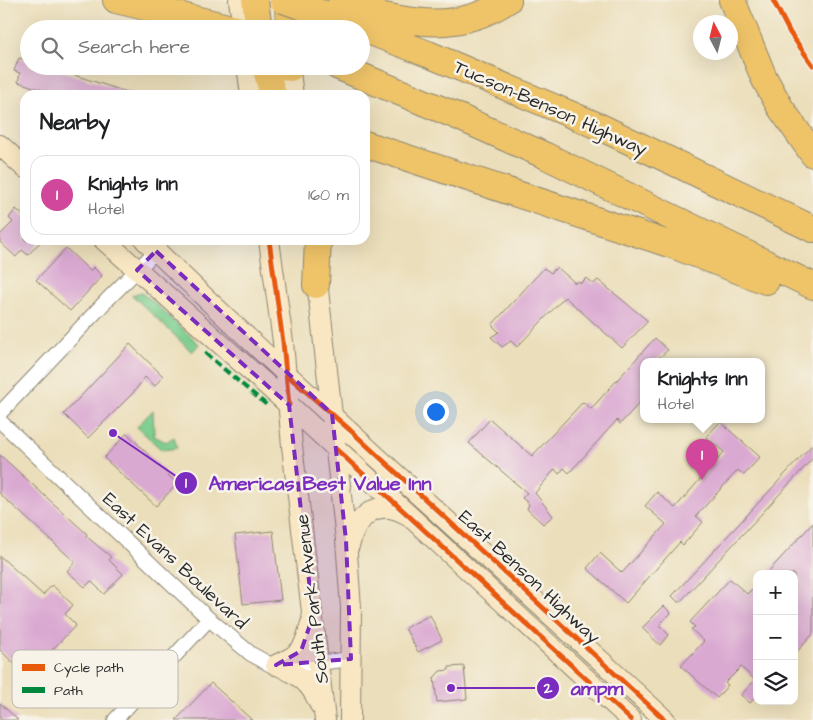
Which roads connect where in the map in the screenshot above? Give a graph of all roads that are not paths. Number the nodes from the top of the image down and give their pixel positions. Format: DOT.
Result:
graph roads {
  1 [pos="116,0"];
  2 [pos="154,0"];
  3 [pos="239,0"];
  4 [pos="255,0"];
  5 [pos="276,0"];
  6 [pos="282,0"];
  7 [pos="288,0"];
  8 [pos="508,0"];
  9 [pos="732,0"];
  10 [pos="321,5"];
  11 [pos="202,18"];
  12 [pos="208,20"];
  13 [pos="241,20"];
  14 [pos="258,20"];
  15 [pos="279,20"];
  16 [pos="289,20"];
  17 [pos="354,20"];
  18 [pos="370,27"];
  19 [pos="248,75"];
  20 [pos="280,75"];
  21 [pos="286,75"];
  22 [pos="359,75"];
  23 [pos="250,90"];
  24 [pos="275,90"];
  25 [pos="291,90"];
  26 [pos="0,145"];
  27 [pos="370,146"];
  28 [pos="370,149"];
  29 [pos="391,153"];
  30 [pos="813,154"];
  31 [pos="20,163"];
  32 [pos="813,230"];
  33 [pos="110,245"];
  34 [pos="270,245"];
  35 [pos="312,245"];
  36 [pos="318,245"];
  37 [pos="150,246"];
  38 [pos="137,270"];
  39 [pos="316,285"];
  40 [pos="813,286"];
  41 [pos="813,301"];
  42 [pos="286,374"];
  43 [pos="289,404"];
  44 [pos="0,413"];
  45 [pos="332,414"];
  46 [pos="0,421"];
  47 [pos="336,449"];
  48 [pos="412,519"];
  49 [pos="347,560"];
  50 [pos="313,616"];
  51 [pos="209,619"];
  52 [pos="178,652"];
  53 [pos="351,659"];
  54 [pos="319,663"];
  55 [pos="277,665"];
  56 [pos="126,708"];
  57 [pos="325,719"];
  58 [pos="115,720"];
  59 [pos="350,720"];
  60 [pos="630,720"];
  61 [pos="664,720"];
  1 -- 11 [label="highway"];
  2 -- 11 [label="highway"];
  3 -- 13 [label="main road"];
  4 -- 14 [label="highway"];
  5 -- 15 [label="main road"];
  6 -- 10 [label="highway, Tucson–Benson Highway, bridge"];
  7 -- 16 [label="highway"];
  8 -- 10 [label="highway"];
  9 -- 30 [label="highway"];
  10 -- 17 [label="highway, Tucson–Benson Highway"];
  11 -- 12 [label="highway"];
  18 -- 32 [label="highway, Tucson–Benson Highway"];
  19 -- 23 [label="main road"];
  20 -- 24 [label="highway"];
  21 -- 25 [label="main road"];
  22 -- 40 [label="highway"];
  26 -- 31 [label="main road"];
  27 -- 29 [label="highway"];
  28 -- 29 [label="highway"];
  29 -- 41 [label="highway"];
  33 -- 38 [label="main road, East Benson Highway"];
  34 -- 42 [label="main road, South Park Avenue"];
  35 -- 39 [label="main road, South Park Avenue"];
  36 -- 39 [label="highway"];
  37 -- 38 [label="street"];
  37 -- 42 [label="main road, East Benson Highway"];
  38 -- 43 [label="main road, East Benson Highway"];
  38 -- 44 [label="street"];
  39 -- 45 [label="main road, South Park Avenue"];
  42 -- 43 [label="main road, South Park Avenue"];
  42 -- 45 [label="main road, East Benson Highway"];
  43 -- 47 [label="main road, East Benson Highway"];
  43 -- 50 [label="main road, South Park Avenue"];
  45 -- 47 [label="main road, South Park Avenue"];
  45 -- 61 [label="main road, East Benson Highway"];
  46 -- 51 [label="street, East Evans Boulevard"];
  47 -- 48 [label="main road, East Benson Highway"];
  47 -- 49 [label="main road, South Park Avenue"];
  48 -- 49 [label="main road"];
  48 -- 60 [label="main road, East Benson Highway"];
  49 -- 53 [label="main road, South Park Avenue"];
  50 -- 54 [label="main road, South Park Avenue"];
  50 -- 55 [label="main road"];
  51 -- 52 [label="street"];
  51 -- 55 [label="street, East Evans Boulevard"];
  53 -- 54 [label="street, East Evans Boulevard"];
  53 -- 59 [label="main road, South Park Avenue"];
  54 -- 55 [label="street, East Evans Boulevard"];
  54 -- 57 [label="main road, South Park Avenue"];
  55 -- 57 [label="main road"];
  56 -- 58 [label="street"];
}
